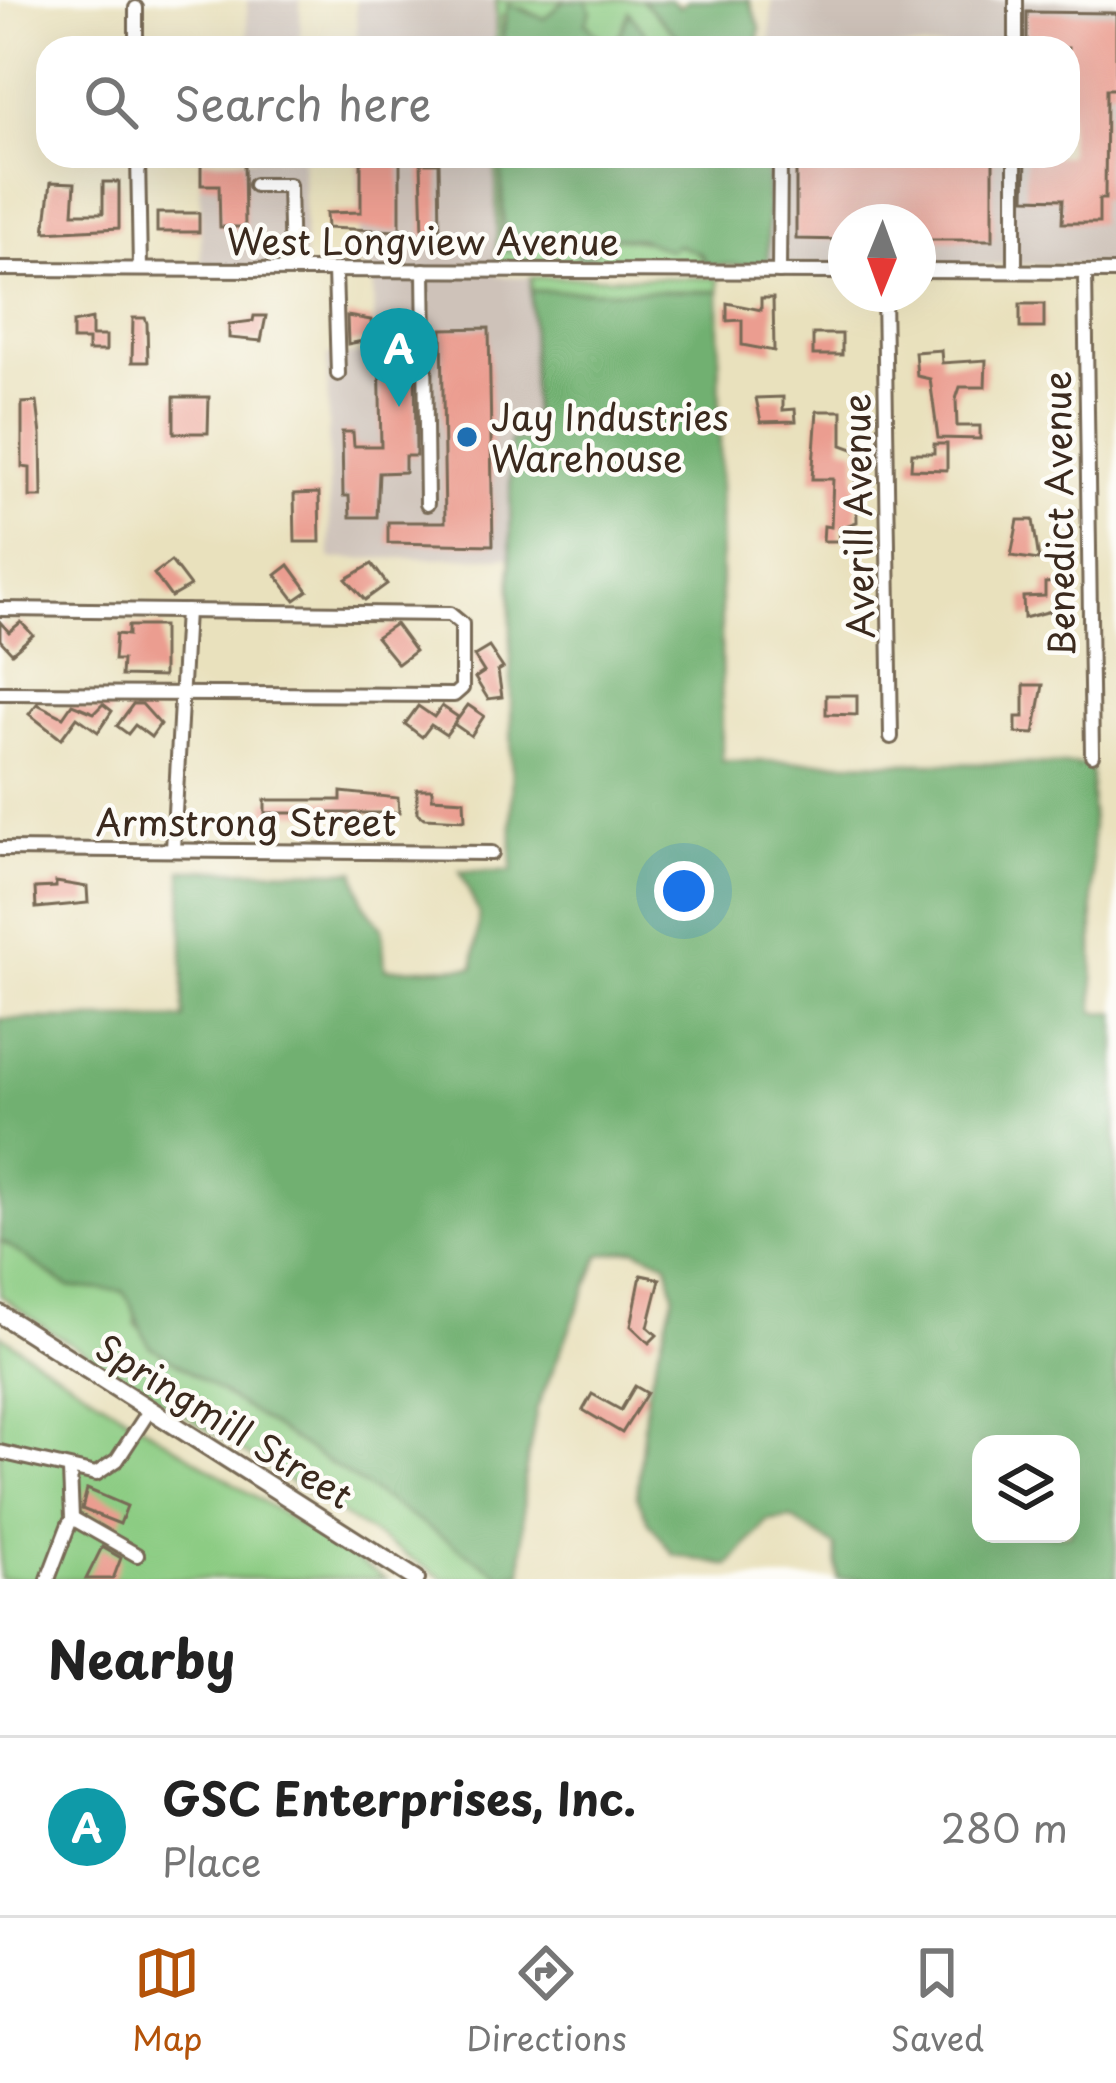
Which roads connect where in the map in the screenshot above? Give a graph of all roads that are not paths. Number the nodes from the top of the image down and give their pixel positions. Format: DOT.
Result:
graph roads {
  1 [pos="1016,0"];
  2 [pos="136,8"];
  3 [pos="136,36"];
  4 [pos="1016,36"];
  5 [pos="138,168"];
  6 [pos="780,168"];
  7 [pos="1016,168"];
  8 [pos="255,185"];
  9 [pos="0,269"];
  10 [pos="140,269"];
  11 [pos="291,269"];
  12 [pos="335,270"];
  13 [pos="424,271"];
  14 [pos="936,271"];
  15 [pos="1015,271"];
  16 [pos="779,272"];
  17 [pos="828,272"];
  18 [pos="1085,272"];
  19 [pos="1116,272"];
  20 [pos="884,312"];
  21 [pos="338,374"];
  22 [pos="427,504"];
  23 [pos="0,609"];
  24 [pos="186,611"];
  25 [pos="0,693"];
  26 [pos="180,693"];
  27 [pos="891,737"];
  28 [pos="1092,755"];
  29 [pos="0,849"];
  30 [pos="173,849"];
  31 [pos="492,853"];
  32 [pos="0,1314"];
  33 [pos="149,1411"];
  34 [pos="0,1452"];
  35 [pos="70,1471"];
  36 [pos="69,1524"];
  37 [pos="137,1555"];
  38 [pos="48,1579"];
  39 [pos="416,1579"];
  1 -- 4 [label="street"];
  2 -- 3 [label="street"];
  5 -- 10 [label="street"];
  6 -- 16 [label="street"];
  7 -- 15 [label="street"];
  8 -- 11 [label="street"];
  9 -- 10 [label="street, West Longview Avenue"];
  10 -- 11 [label="street, West Longview Avenue"];
  11 -- 12 [label="street, West Longview Avenue"];
  12 -- 13 [label="street, West Longview Avenue"];
  12 -- 21 [label="street"];
  13 -- 16 [label="street, West Longview Avenue"];
  13 -- 22 [label="street"];
  14 -- 15 [label="street"];
  15 -- 18 [label="street"];
  16 -- 17 [label="street, West Longview Avenue"];
  18 -- 19 [label="street"];
  18 -- 28 [label="street, Benedict Avenue"];
  20 -- 27 [label="street, Averill Avenue"];
  23 -- 24 [label="street"];
  24 -- 26 [label="street"];
  24 -- 26 [label="street"];
  25 -- 26 [label="street"];
  26 -- 30 [label="street"];
  29 -- 30 [label="street, Armstrong Street"];
  30 -- 31 [label="street, Armstrong Street"];
  32 -- 33 [label="main road, Springmill Street"];
  33 -- 35 [label="street"];
  33 -- 39 [label="main road, Springmill Street"];
  34 -- 35 [label="street"];
  35 -- 37 [label="street"];
  36 -- 38 [label="street"];
}
